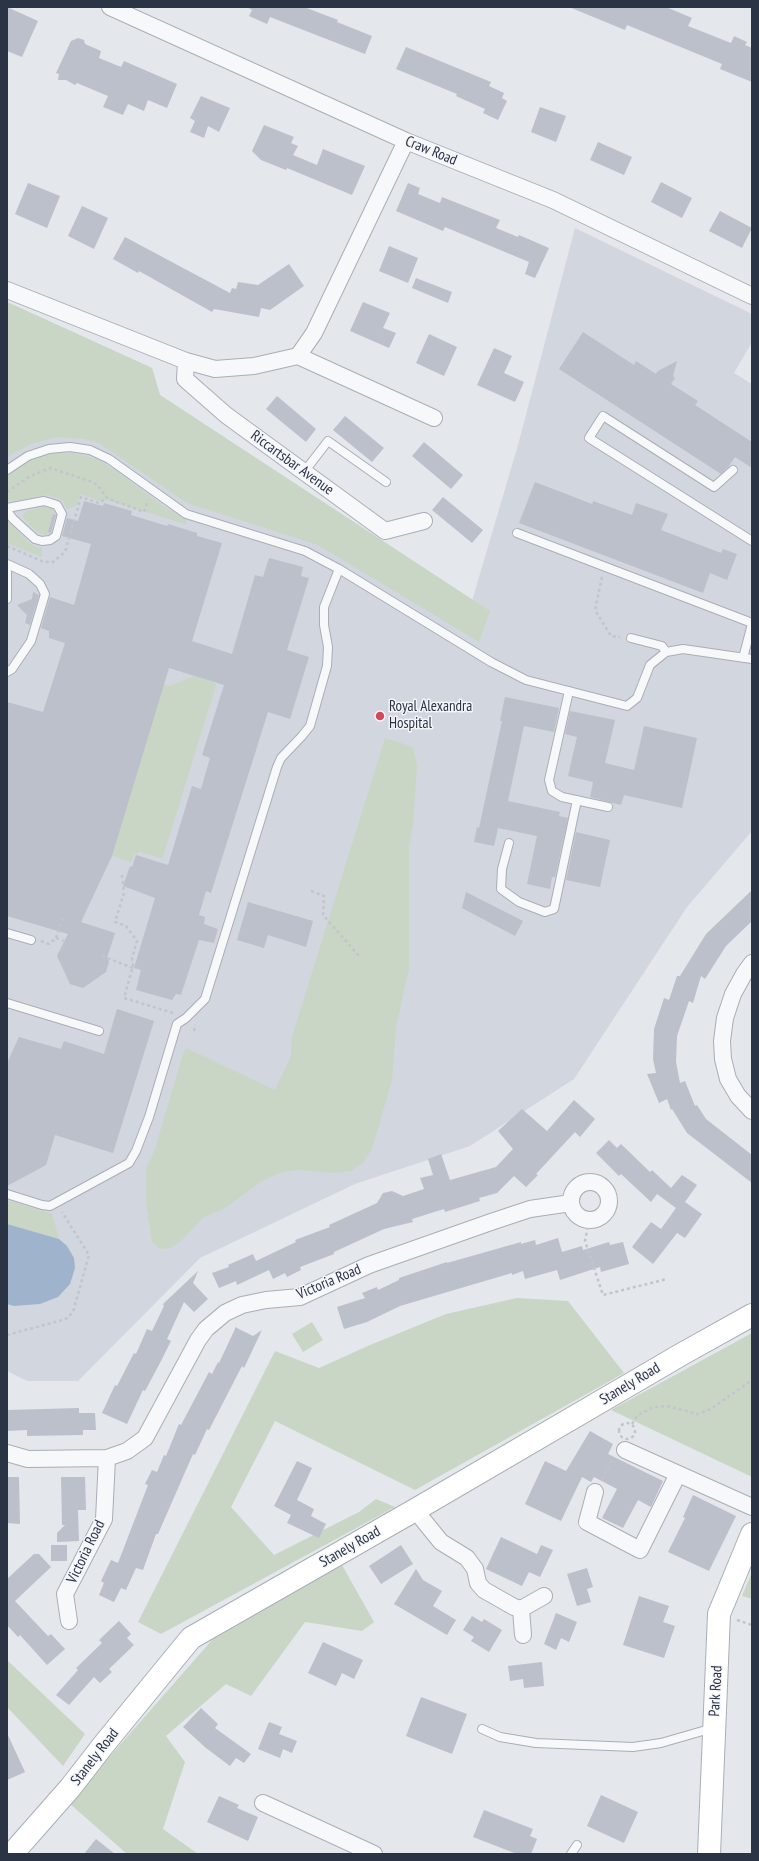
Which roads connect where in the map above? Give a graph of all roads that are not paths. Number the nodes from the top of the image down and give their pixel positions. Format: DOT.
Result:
graph roads {
  1 [pos="110,7"];
  2 [pos="406,141"];
  3 [pos="7,290"];
  4 [pos="752,296"];
  5 [pos="298,356"];
  6 [pos="186,361"];
  7 [pos="434,418"];
  8 [pos="7,470"];
  9 [pos="732,470"];
  10 [pos="304,472"];
  11 [pos="386,482"];
  12 [pos="7,509"];
  13 [pos="424,521"];
  14 [pos="517,533"];
  15 [pos="752,541"];
  16 [pos="7,564"];
  17 [pos="340,569"];
  18 [pos="7,572"];
  19 [pos="7,599"];
  20 [pos="752,624"];
  21 [pos="631,638"];
  22 [pos="666,652"];
  23 [pos="743,658"];
  24 [pos="752,659"];
  25 [pos="7,672"];
  26 [pos="569,691"];
  27 [pos="578,800"];
  28 [pos="608,807"];
  29 [pos="509,843"];
  30 [pos="7,933"];
  31 [pos="31,940"];
  32 [pos="752,964"];
  33 [pos="7,1003"];
  34 [pos="99,1031"];
  35 [pos="752,1111"];
  36 [pos="7,1194"];
  37 [pos="570,1203"];
  38 [pos="752,1315"];
  39 [pos="625,1450"];
  40 [pos="7,1453"];
  41 [pos="107,1458"];
  42 [pos="678,1474"];
  43 [pos="595,1492"];
  44 [pos="752,1507"];
  45 [pos="415,1510"];
  46 [pos="752,1534"];
  47 [pos="544,1596"];
  48 [pos="521,1609"];
  49 [pos="69,1620"];
  50 [pos="523,1635"];
  51 [pos="714,1728"];
  52 [pos="482,1729"];
  53 [pos="263,1803"];
  54 [pos="577,1845"];
  55 [pos="12,1846"];
  56 [pos="374,1854"];
  57 [pos="571,1854"];
  58 [pos="709,1854"];
  1 -- 2 [label="street, Craw Road"];
  2 -- 4 [label="street, Craw Road"];
  2 -- 5 [label="street"];
  3 -- 6 [label="street"];
  5 -- 6 [label="street"];
  5 -- 7 [label="street"];
  6 -- 10 [label="street, Riccartsbar Avenue"];
  8 -- 17 [label="lane"];
  9 -- 15 [label="lane"];
  10 -- 11 [label="lane"];
  10 -- 13 [label="street, Riccartsbar Avenue"];
  12 -- 12 [label="lane"];
  14 -- 20 [label="lane"];
  16 -- 25 [label="lane"];
  17 -- 26 [label="lane"];
  17 -- 36 [label="lane"];
  18 -- 19 [label="lane"];
  20 -- 23 [label="lane"];
  21 -- 22 [label="lane"];
  22 -- 23 [label="lane"];
  22 -- 26 [label="lane"];
  23 -- 24 [label="lane"];
  26 -- 27 [label="lane"];
  27 -- 28 [label="lane"];
  27 -- 29 [label="lane"];
  30 -- 31 [label="lane"];
  32 -- 35 [label="street"];
  33 -- 34 [label="lane"];
  37 -- 37 [label="street"];
  37 -- 41 [label="street, Victoria Road"];
  38 -- 45 [label="street, Stanely Road"];
  39 -- 42 [label="street"];
  40 -- 41 [label="street, Victoria Road"];
  41 -- 49 [label="street, Victoria Road"];
  42 -- 43 [label="street"];
  42 -- 44 [label="street"];
  45 -- 48 [label="street"];
  45 -- 55 [label="street, Stanely Road"];
  46 -- 51 [label="street, Park Road"];
  47 -- 48 [label="street"];
  48 -- 50 [label="street"];
  51 -- 52 [label="lane"];
  51 -- 58 [label="street, Park Road"];
  53 -- 56 [label="street"];
  54 -- 57 [label="lane"];
}
